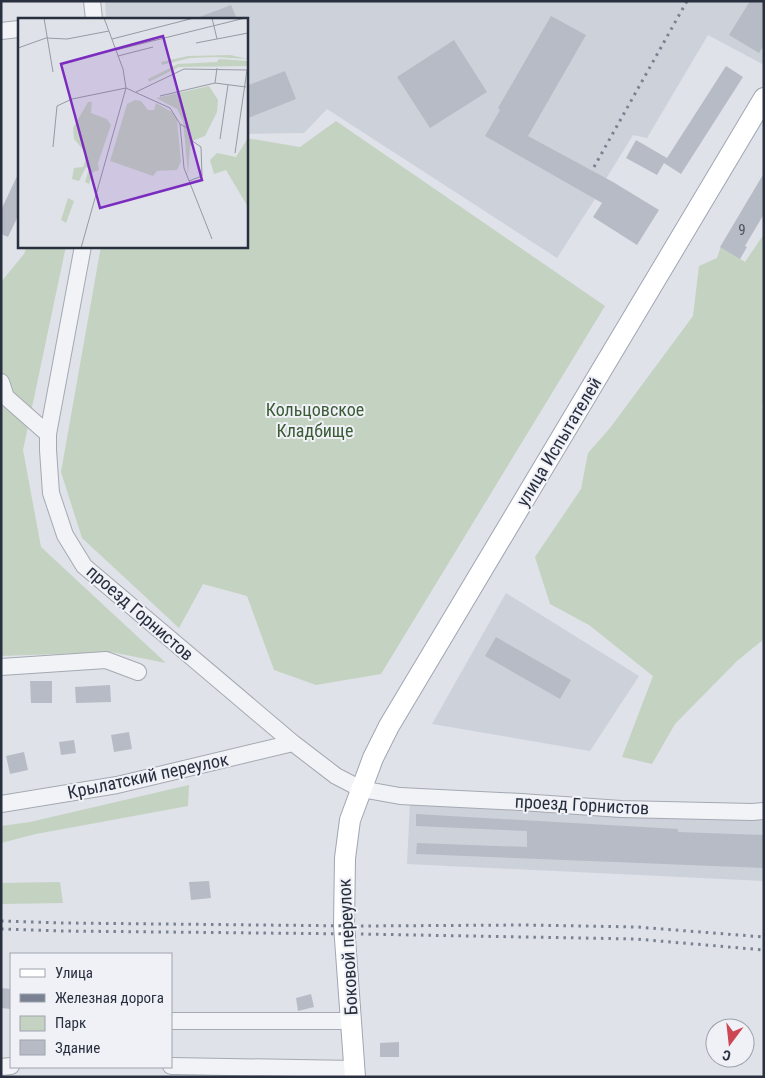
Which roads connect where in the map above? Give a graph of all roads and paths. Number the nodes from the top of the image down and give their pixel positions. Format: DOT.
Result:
graph roads {
  1 [pos="92,1"];
  2 [pos="94,18"];
  3 [pos="18,29"];
  4 [pos="1,31"];
  5 [pos="764,98"];
  6 [pos="83,248"];
  7 [pos="1,382"];
  8 [pos="48,434"];
  9 [pos="1,667"];
  10 [pos="138,672"];
  11 [pos="293,743"];
  12 [pos="361,789"];
  13 [pos="1,804"];
  14 [pos="764,811"];
  15 [pos="172,1021"];
  16 [pos="352,1021"];
  17 [pos="172,1066"];
  18 [pos="355,1073"];
  1 -- 2 [label="street"];
  3 -- 4 [label="street"];
  5 -- 12 [label="main road, улица Испытателей"];
  6 -- 8 [label="street, проезд Горнистов"];
  7 -- 8 [label="street"];
  8 -- 11 [label="street, проезд Горнистов"];
  9 -- 10 [label="street"];
  11 -- 12 [label="street, проезд Горнистов"];
  11 -- 13 [label="street, Крылатский переулок"];
  12 -- 14 [label="street, проезд Горнистов"];
  12 -- 16 [label="main road, Боковой переулок"];
  15 -- 16 [label="street"];
  16 -- 18 [label="main road, Боковой переулок"];
  17 -- 18 [label="street"];
}
